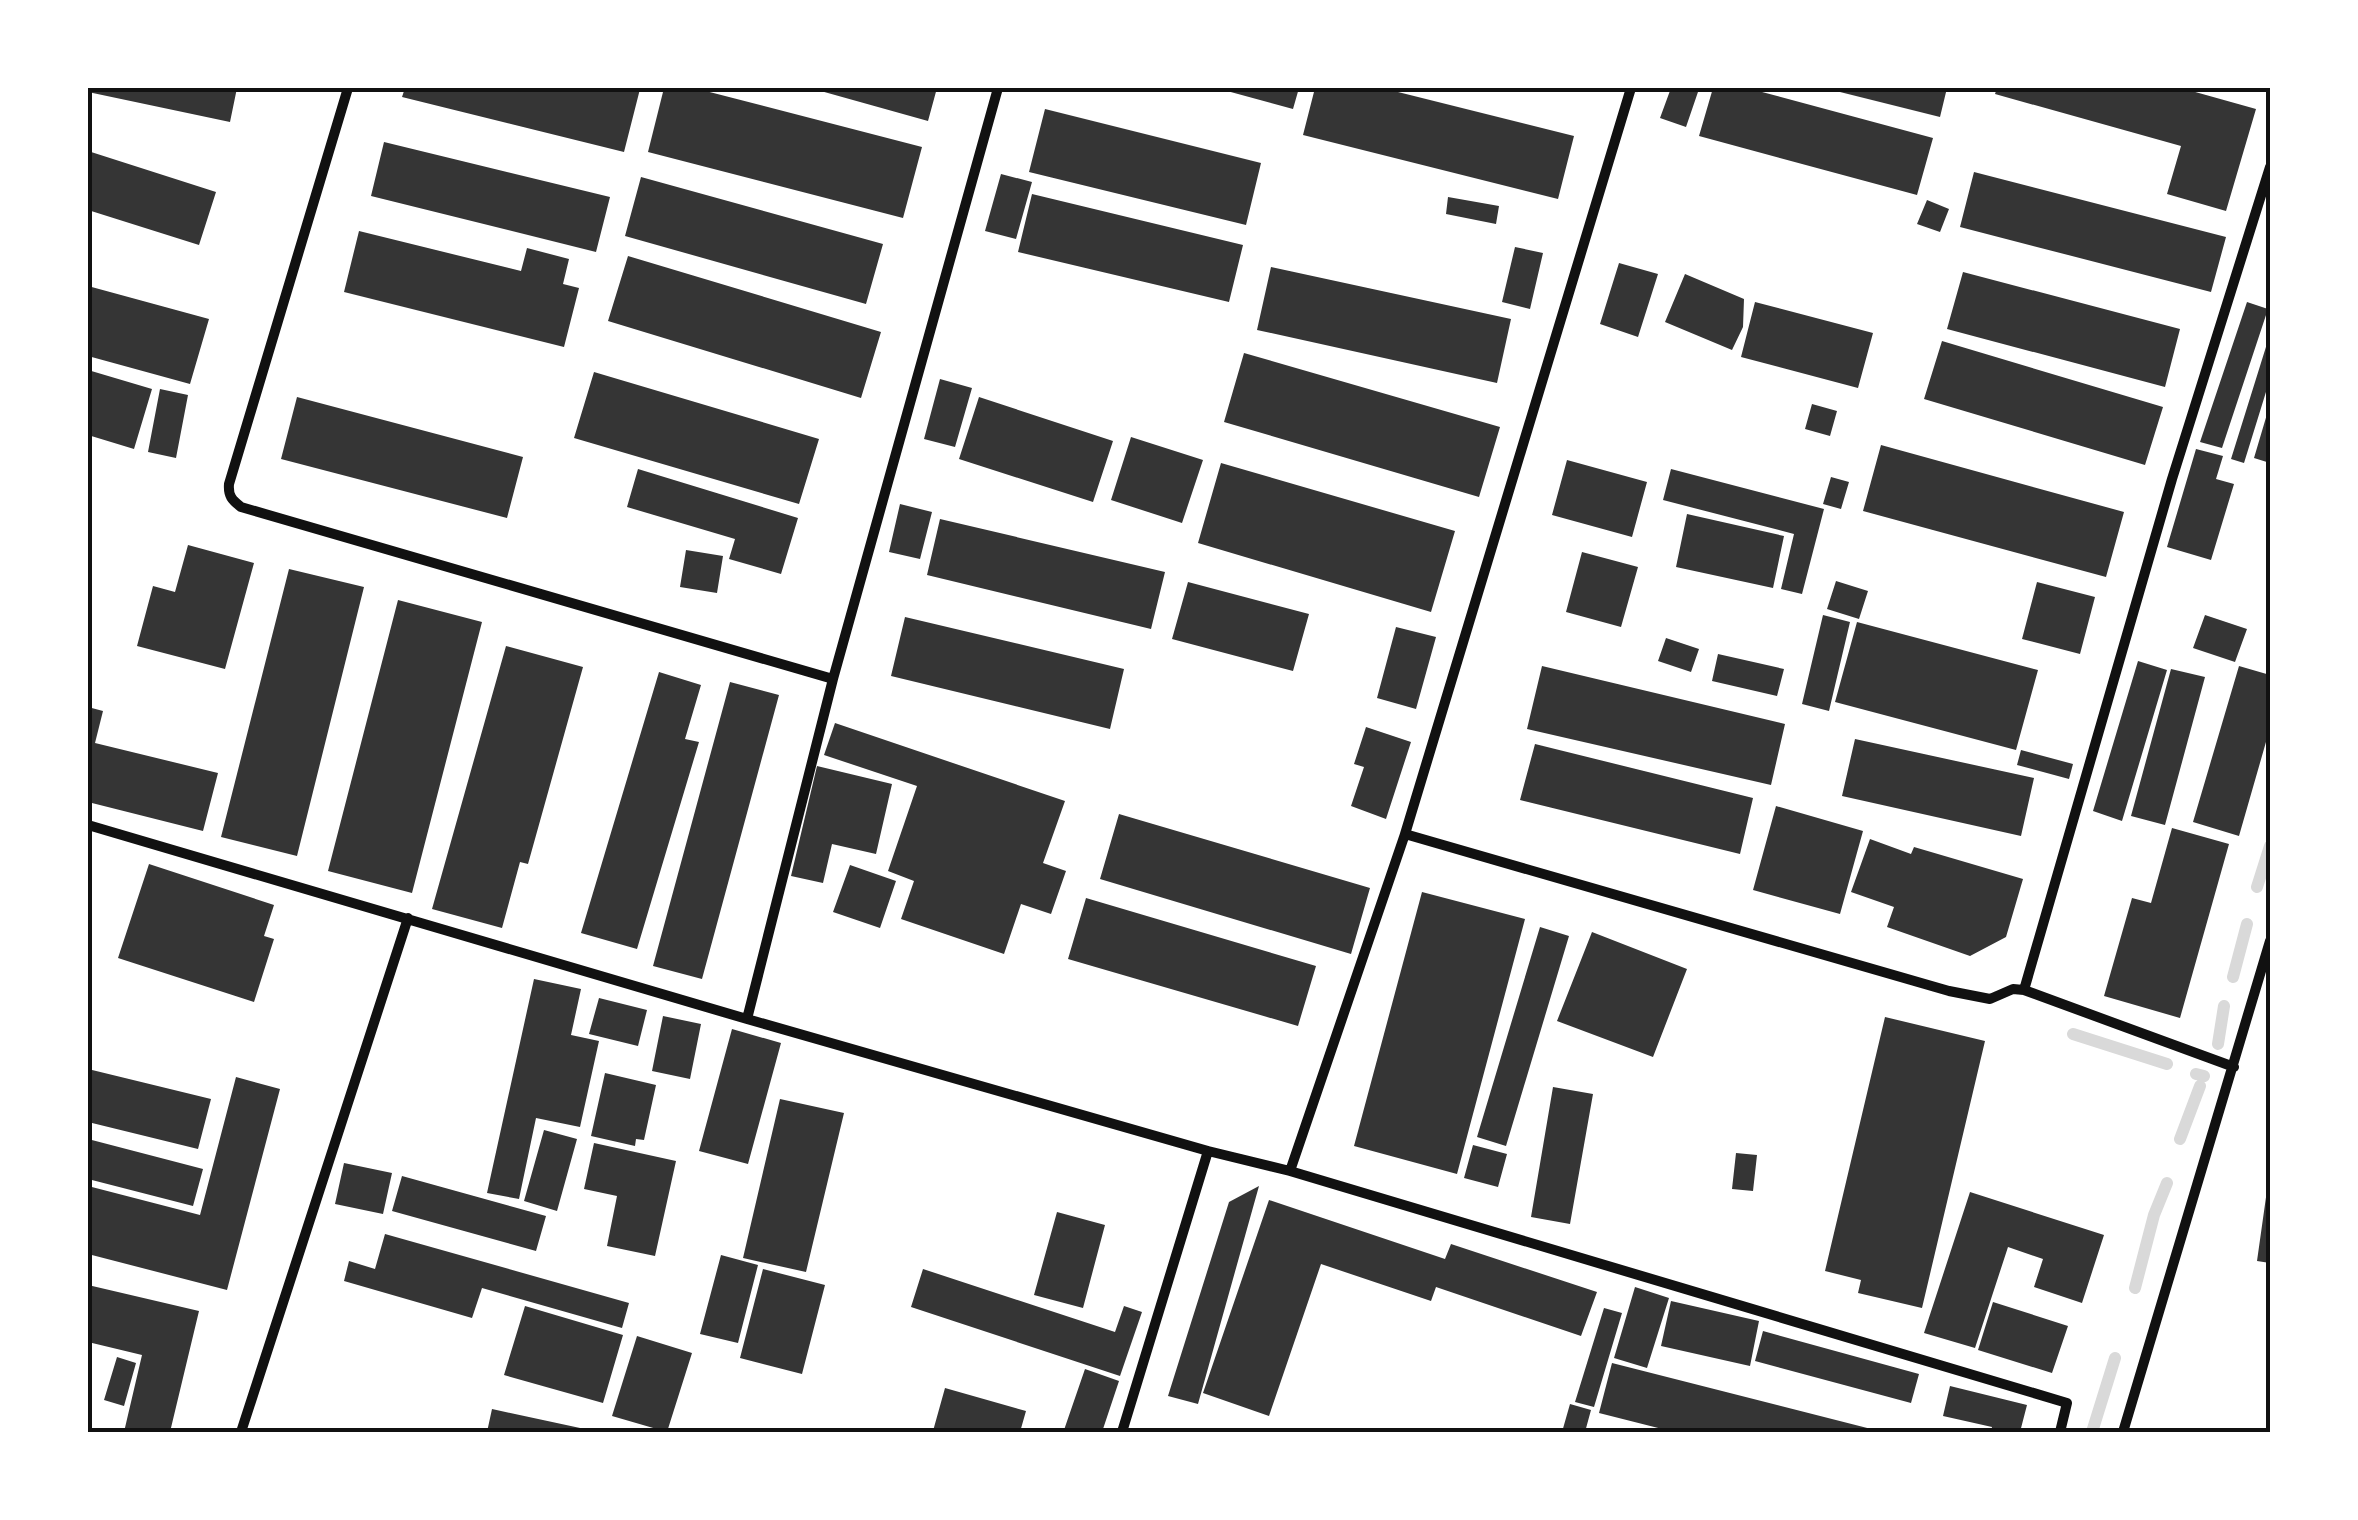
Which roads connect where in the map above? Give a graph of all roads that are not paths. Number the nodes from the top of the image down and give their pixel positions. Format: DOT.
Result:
graph roads {
  1 [pos="348,88"];
  2 [pos="998,88"];
  3 [pos="1631,88"];
  4 [pos="2270,166"];
  5 [pos="833,679"];
  6 [pos="88,825"];
  7 [pos="1405,834"];
  8 [pos="408,918"];
  9 [pos="2270,941"];
  10 [pos="2024,990"];
  11 [pos="747,1019"];
  12 [pos="2234,1067"];
  13 [pos="1208,1152"];
  14 [pos="1290,1172"];
  15 [pos="241,1432"];
  16 [pos="1122,1432"];
  17 [pos="2060,1432"];
  18 [pos="2123,1432"];
  1 -- 5 [label="street"];
  2 -- 5 [label="street"];
  3 -- 7 [label="street"];
  4 -- 10 [label="street"];
  5 -- 11 [label="street"];
  6 -- 8 [label="street"];
  7 -- 10 [label="street"];
  7 -- 14 [label="street"];
  8 -- 11 [label="street"];
  8 -- 15 [label="street"];
  9 -- 12 [label="street"];
  10 -- 12 [label="street"];
  11 -- 13 [label="street"];
  12 -- 18 [label="street"];
  13 -- 14 [label="street"];
  13 -- 16 [label="street"];
  14 -- 17 [label="street"];
}
